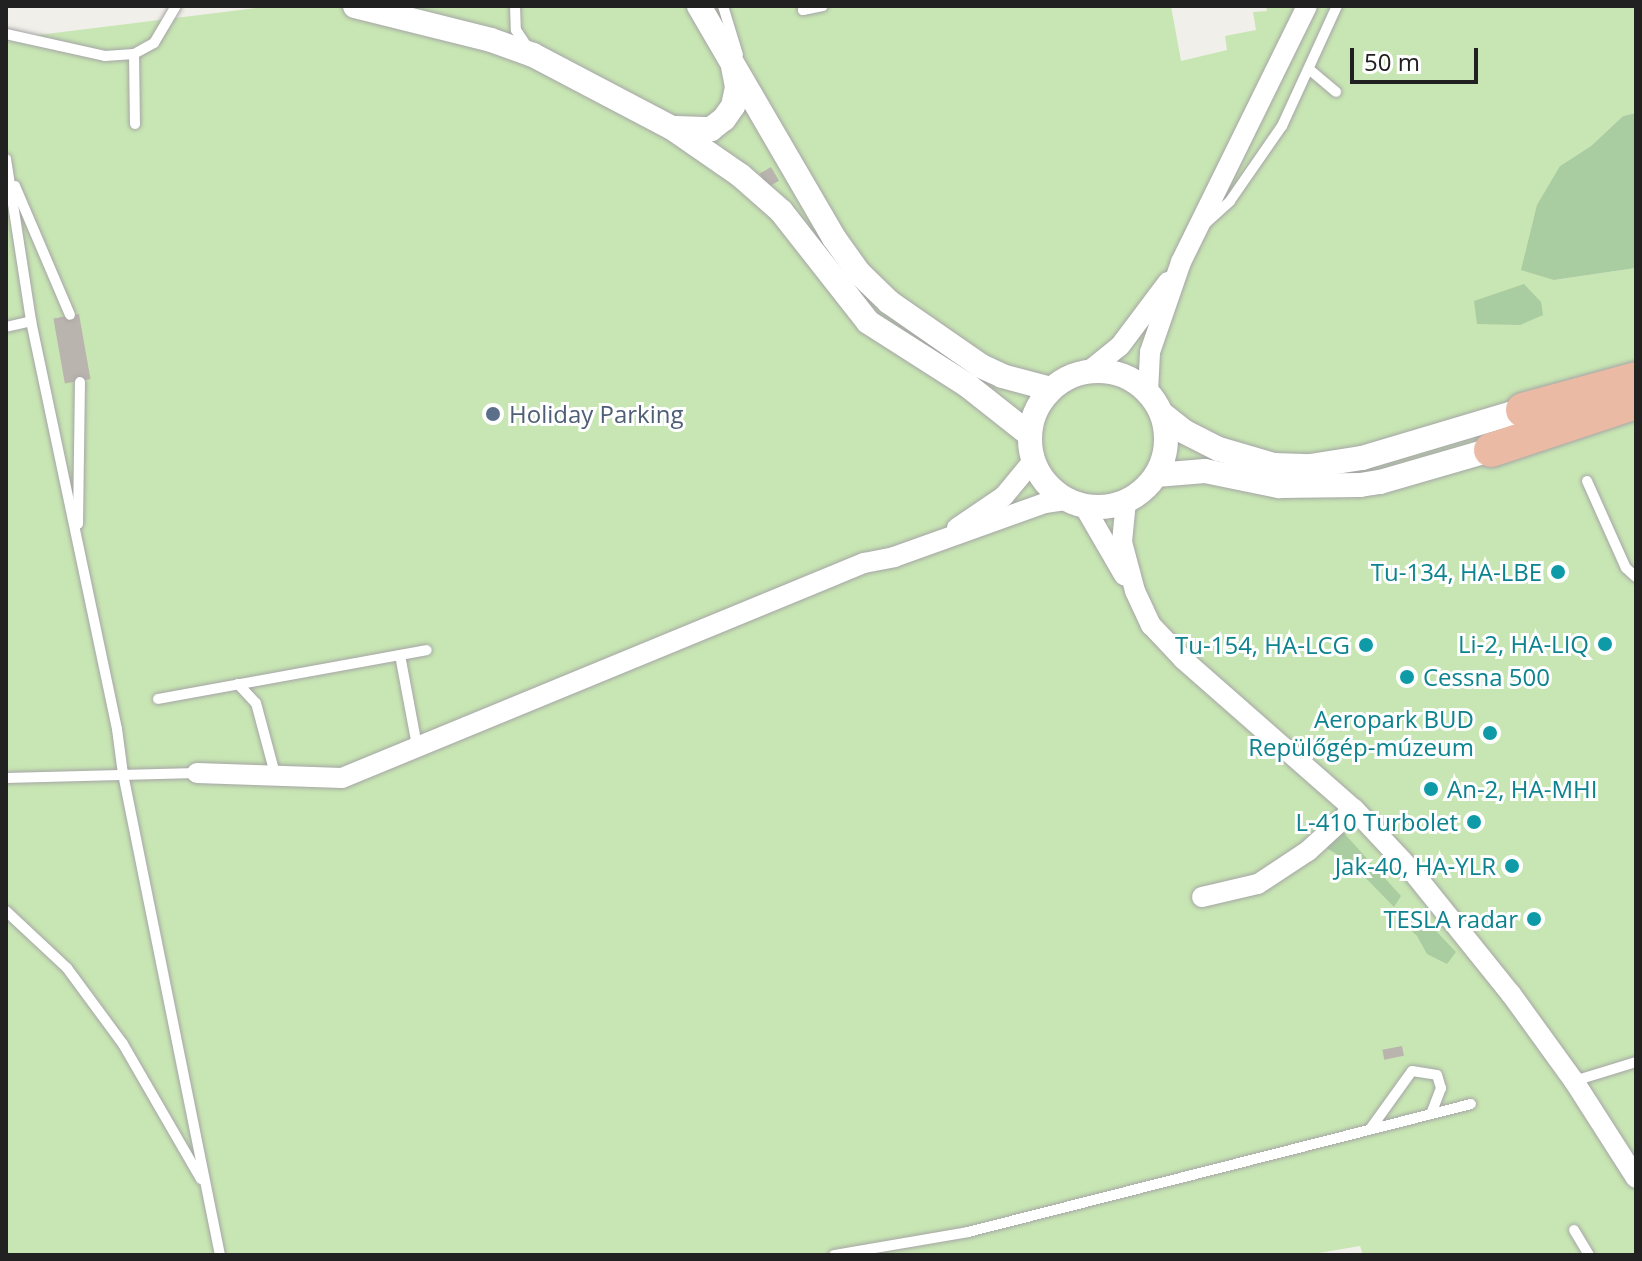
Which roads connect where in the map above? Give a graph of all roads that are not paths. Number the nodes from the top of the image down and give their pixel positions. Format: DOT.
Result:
graph roads {
  1 [pos="176,6"];
  2 [pos="355,6"];
  3 [pos="515,6"];
  4 [pos="699,6"];
  5 [pos="723,6"];
  6 [pos="803,6"];
  7 [pos="823,6"];
  8 [pos="1307,6"];
  9 [pos="1337,6"];
  10 [pos="6,34"];
  11 [pos="134,54"];
  12 [pos="533,55"];
  13 [pos="732,61"];
  14 [pos="1310,70"];
  15 [pos="1336,92"];
  16 [pos="753,98"];
  17 [pos="135,124"];
  18 [pos="672,128"];
  19 [pos="6,159"];
  20 [pos="9,173"];
  21 [pos="1190,242"];
  22 [pos="1181,262"];
  23 [pos="70,315"];
  24 [pos="31,321"];
  25 [pos="6,327"];
  26 [pos="1089,371"];
  27 [pos="1636,379"];
  28 [pos="80,382"];
  29 [pos="1051,389"];
  30 [pos="1148,392"];
  31 [pos="1636,402"];
  32 [pos="1523,410"];
  33 [pos="1162,414"];
  34 [pos="1636,421"];
  35 [pos="1029,434"];
  36 [pos="1491,450"];
  37 [pos="1033,461"];
  38 [pos="1156,475"];
  39 [pos="1587,481"];
  40 [pos="1126,501"];
  41 [pos="1075,503"];
  42 [pos="941,539"];
  43 [pos="78,542"];
  44 [pos="1636,577"];
  45 [pos="1135,591"];
  46 [pos="427,650"];
  47 [pos="400,655"];
  48 [pos="238,684"];
  49 [pos="158,699"];
  50 [pos="417,746"];
  51 [pos="197,773"];
  52 [pos="123,774"];
  53 [pos="275,774"];
  54 [pos="6,778"];
  55 [pos="1354,809"];
  56 [pos="1202,897"];
  57 [pos="6,911"];
  58 [pos="1636,1062"];
  59 [pos="1574,1081"];
  60 [pos="1471,1104"];
  61 [pos="1431,1114"];
  62 [pos="1371,1128"];
  63 [pos="1636,1178"];
  64 [pos="207,1189"];
  65 [pos="1574,1230"];
  66 [pos="220,1255"];
  67 [pos="834,1255"];
  68 [pos="1589,1255"];
  1 -- 11 [label="lane"];
  2 -- 12 [label="street"];
  3 -- 12 [label="lane"];
  4 -- 13 [label="street"];
  5 -- 16 [label="lane"];
  6 -- 7 [label="lane"];
  8 -- 21 [label="street"];
  9 -- 14 [label="lane"];
  10 -- 11 [label="lane"];
  11 -- 17 [label="lane"];
  12 -- 18 [label="street"];
  13 -- 16 [label="street"];
  13 -- 18 [label="street"];
  14 -- 15 [label="lane"];
  14 -- 21 [label="lane"];
  16 -- 29 [label="street"];
  18 -- 35 [label="street"];
  19 -- 20 [label="lane"];
  20 -- 23 [label="lane"];
  20 -- 24 [label="lane"];
  21 -- 22 [label="street"];
  22 -- 26 [label="street"];
  22 -- 30 [label="street"];
  24 -- 25 [label="lane"];
  24 -- 43 [label="lane"];
  26 -- 29 [label="street"];
  26 -- 30 [label="street"];
  27 -- 32 [label="highway"];
  28 -- 43 [label="lane"];
  29 -- 35 [label="street"];
  30 -- 33 [label="street"];
  31 -- 36 [label="highway"];
  32 -- 33 [label="street"];
  33 -- 38 [label="street"];
  34 -- 36 [label="highway"];
  35 -- 37 [label="street"];
  36 -- 38 [label="street"];
  37 -- 41 [label="street"];
  37 -- 42 [label="street"];
  38 -- 40 [label="street"];
  39 -- 44 [label="lane"];
  40 -- 41 [label="street"];
  40 -- 45 [label="street"];
  41 -- 42 [label="street"];
  41 -- 45 [label="street"];
  42 -- 50 [label="street"];
  43 -- 52 [label="lane"];
  45 -- 55 [label="street"];
  46 -- 47 [label="lane"];
  47 -- 48 [label="lane"];
  47 -- 50 [label="lane"];
  48 -- 49 [label="lane"];
  48 -- 53 [label="lane"];
  50 -- 53 [label="street"];
  51 -- 52 [label="lane"];
  51 -- 53 [label="street"];
  52 -- 54 [label="lane"];
  52 -- 64 [label="lane"];
  55 -- 56 [label="street"];
  55 -- 59 [label="street"];
  57 -- 64 [label="lane"];
  58 -- 59 [label="lane"];
  59 -- 63 [label="street"];
  60 -- 61 [label="lane"];
  61 -- 62 [label="lane"];
  61 -- 62 [label="lane"];
  62 -- 67 [label="lane"];
  64 -- 66 [label="lane"];
  65 -- 68 [label="lane"];
}
